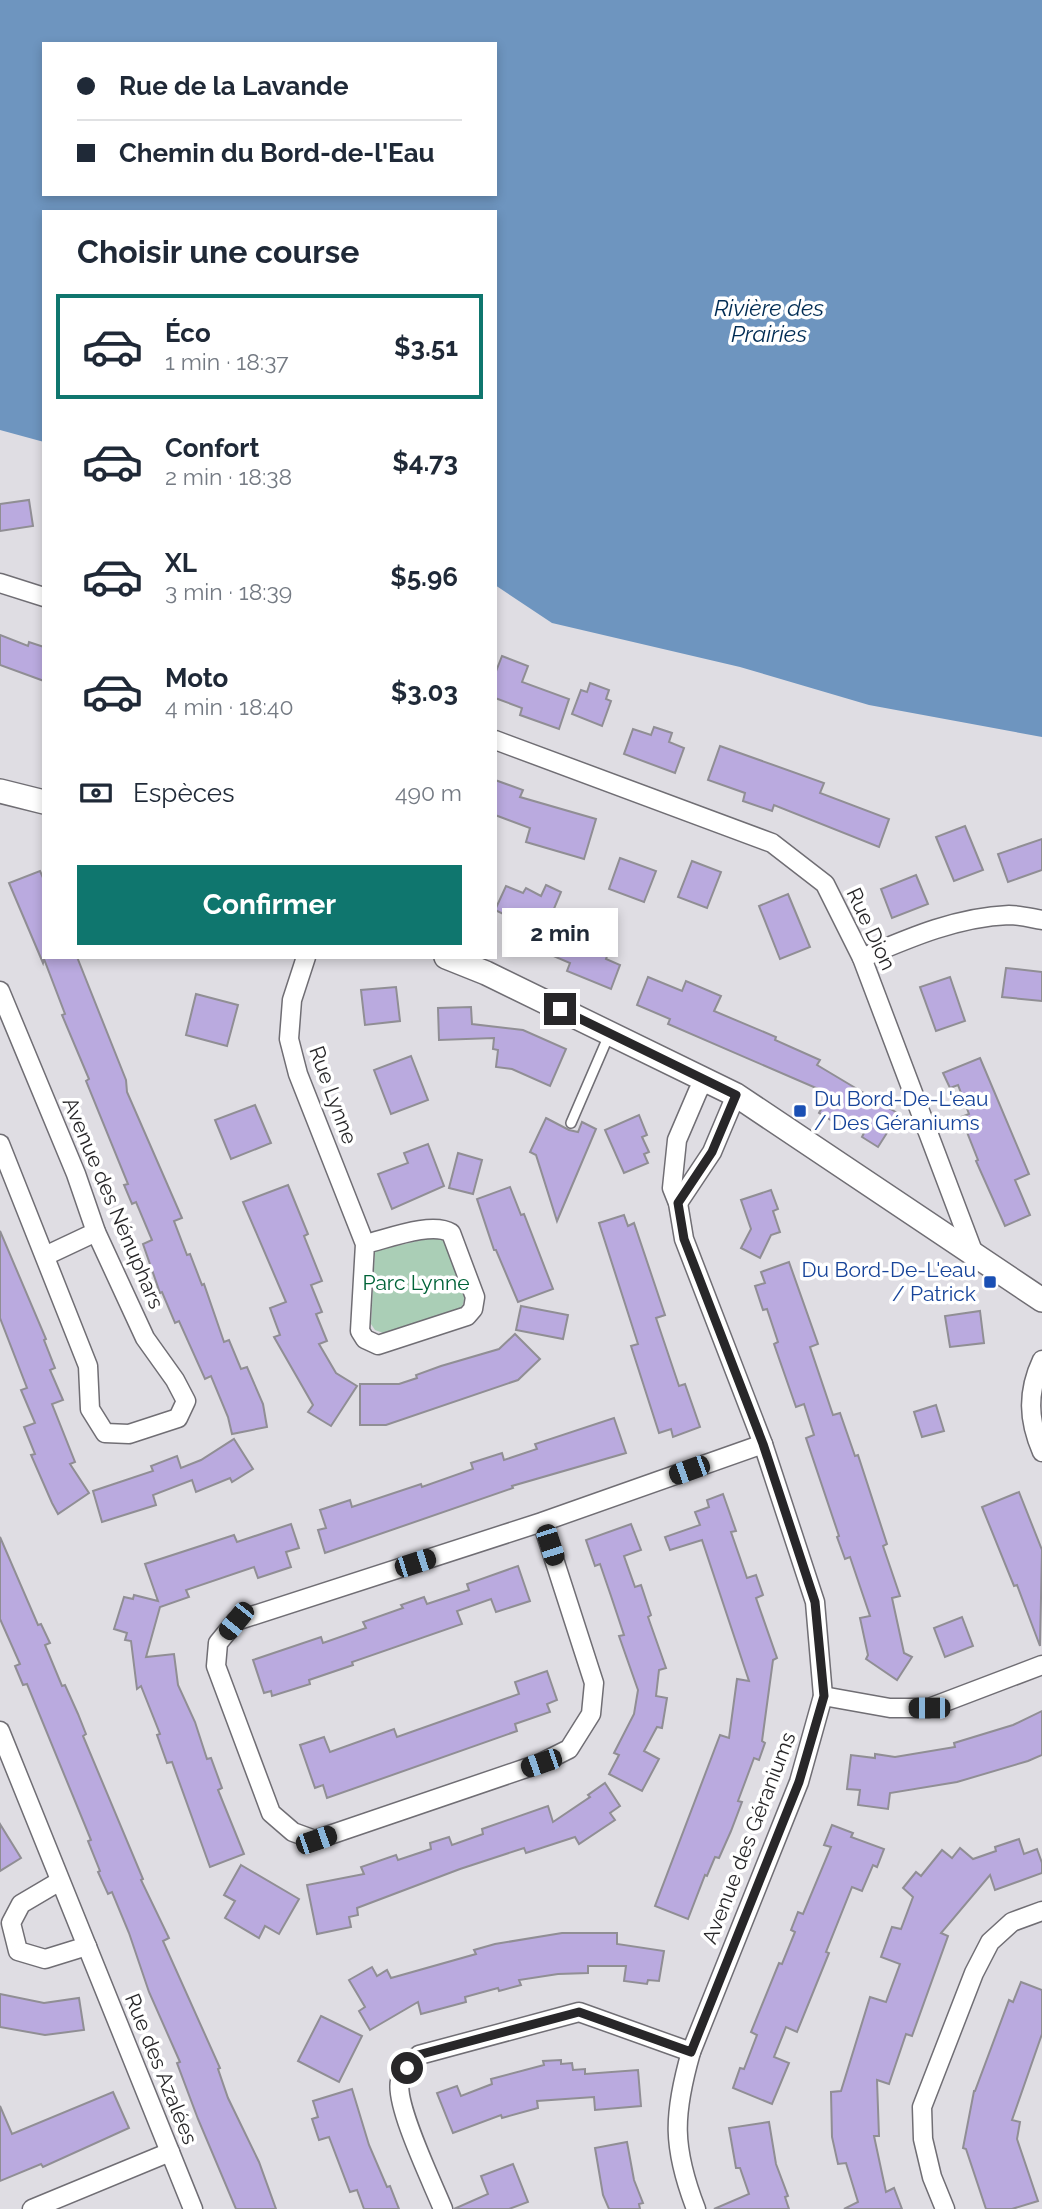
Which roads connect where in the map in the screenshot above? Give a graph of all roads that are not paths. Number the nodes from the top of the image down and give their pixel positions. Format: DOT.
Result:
graph roads {
  1 [pos="0,583"];
  2 [pos="42,596"];
  3 [pos="497,741"];
  4 [pos="0,791"];
  5 [pos="42,802"];
  6 [pos="1042,920"];
  7 [pos="862,958"];
  8 [pos="305,959"];
  9 [pos="455,959"];
  10 [pos="482,965"];
  11 [pos="0,992"];
  12 [pos="609,1034"];
  13 [pos="705,1080"];
  14 [pos="736,1095"];
  15 [pos="571,1123"];
  16 [pos="0,1144"];
  17 [pos="678,1203"];
  18 [pos="96,1232"];
  19 [pos="365,1244"];
  20 [pos="974,1254"];
  21 [pos="45,1256"];
  22 [pos="1042,1300"];
  23 [pos="1042,1360"];
  24 [pos="763,1444"];
  25 [pos="1042,1452"];
  26 [pos="542,1522"];
  27 [pos="1042,1665"];
  28 [pos="824,1696"];
  29 [pos="0,1731"];
  30 [pos="60,1881"];
  31 [pos="1042,1911"];
  32 [pos="87,1946"];
  33 [pos="691,2052"];
  34 [pos="170,2151"];
  35 [pos="32,2209"];
  36 [pos="193,2209"];
  37 [pos="443,2209"];
  38 [pos="696,2209"];
  39 [pos="945,2209"];
  1 -- 2 [label="street"];
  3 -- 7 [label="street, Rue Dion"];
  4 -- 5 [label="street"];
  6 -- 7 [label="street"];
  7 -- 20 [label="street, Rue Dion"];
  8 -- 19 [label="street, Rue Lynne"];
  9 -- 10 [label="street"];
  10 -- 12 [label="street"];
  11 -- 18 [label="street, Avenue des Nénuphars"];
  12 -- 13 [label="street"];
  12 -- 15 [label="lane"];
  13 -- 14 [label="street"];
  13 -- 17 [label="street, Avenue des Géraniums"];
  14 -- 17 [label="street"];
  14 -- 20 [label="street"];
  16 -- 21 [label="street, Avenue des Nénuphars"];
  17 -- 24 [label="street, Avenue des Géraniums"];
  18 -- 21 [label="street"];
  18 -- 21 [label="street, Avenue des Nénuphars"];
  19 -- 19 [label="street, Rue Lynne"];
  20 -- 22 [label="street"];
  23 -- 25 [label="street"];
  24 -- 26 [label="street"];
  24 -- 28 [label="street, Avenue des Géraniums"];
  26 -- 26 [label="street"];
  27 -- 28 [label="street"];
  28 -- 33 [label="street, Avenue des Géraniums"];
  29 -- 30 [label="street, Rue des Azalées"];
  30 -- 32 [label="street, Rue des Azalées"];
  30 -- 32 [label="street"];
  31 -- 39 [label="street"];
  32 -- 34 [label="street, Rue des Azalées"];
  33 -- 37 [label="street"];
  33 -- 38 [label="street, Avenue des Géraniums"];
  34 -- 35 [label="street"];
  34 -- 36 [label="street, Rue des Azalées"];
}
